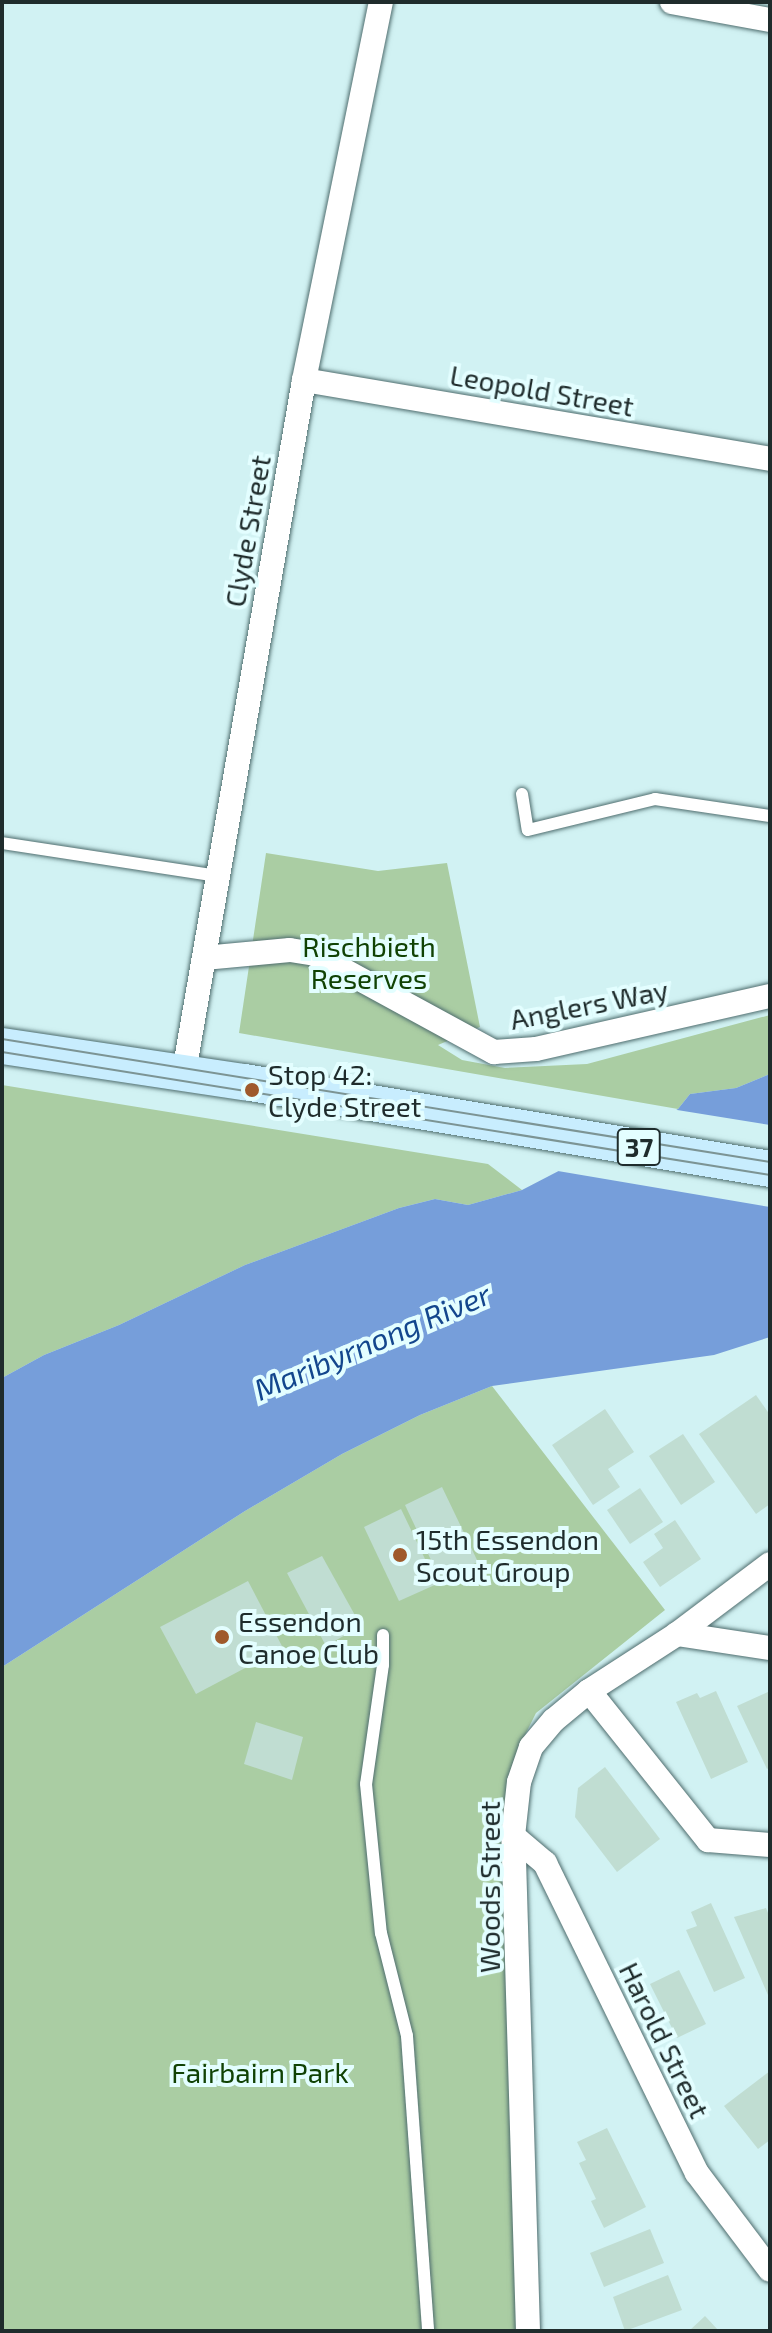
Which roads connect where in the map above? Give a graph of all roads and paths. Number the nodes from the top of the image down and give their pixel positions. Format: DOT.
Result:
graph roads {
  1 [pos="381,2"];
  2 [pos="672,2"];
  3 [pos="770,20"];
  4 [pos="304,380"];
  5 [pos="770,459"];
  6 [pos="522,794"];
  7 [pos="770,816"];
  8 [pos="2,843"];
  9 [pos="218,876"];
  10 [pos="204,958"];
  11 [pos="770,996"];
  12 [pos="2,1046"];
  13 [pos="184,1072"];
  14 [pos="770,1169"];
  15 [pos="770,1564"];
  16 [pos="677,1634"];
  17 [pos="383,1635"];
  18 [pos="770,1648"];
  19 [pos="589,1691"];
  20 [pos="513,1836"];
  21 [pos="770,1845"];
  22 [pos="770,2270"];
  23 [pos="428,2331"];
  24 [pos="528,2331"];
  1 -- 4 [label="street, Clyde Street"];
  2 -- 3 [label="street"];
  4 -- 5 [label="street, Leopold Street"];
  4 -- 9 [label="street, Clyde Street"];
  6 -- 7 [label="lane"];
  8 -- 9 [label="lane"];
  9 -- 10 [label="street, Clyde Street"];
  10 -- 11 [label="street, Anglers Way"];
  10 -- 13 [label="street, Clyde Street"];
  12 -- 13 [label="main road, 37"];
  13 -- 14 [label="main road, 37"];
  15 -- 16 [label="street, Woods Street"];
  16 -- 18 [label="street"];
  16 -- 19 [label="street, Woods Street"];
  17 -- 23 [label="lane"];
  19 -- 20 [label="street, Woods Street"];
  19 -- 21 [label="street"];
  20 -- 22 [label="street, Harold Street"];
  20 -- 24 [label="street, Woods Street"];
}
